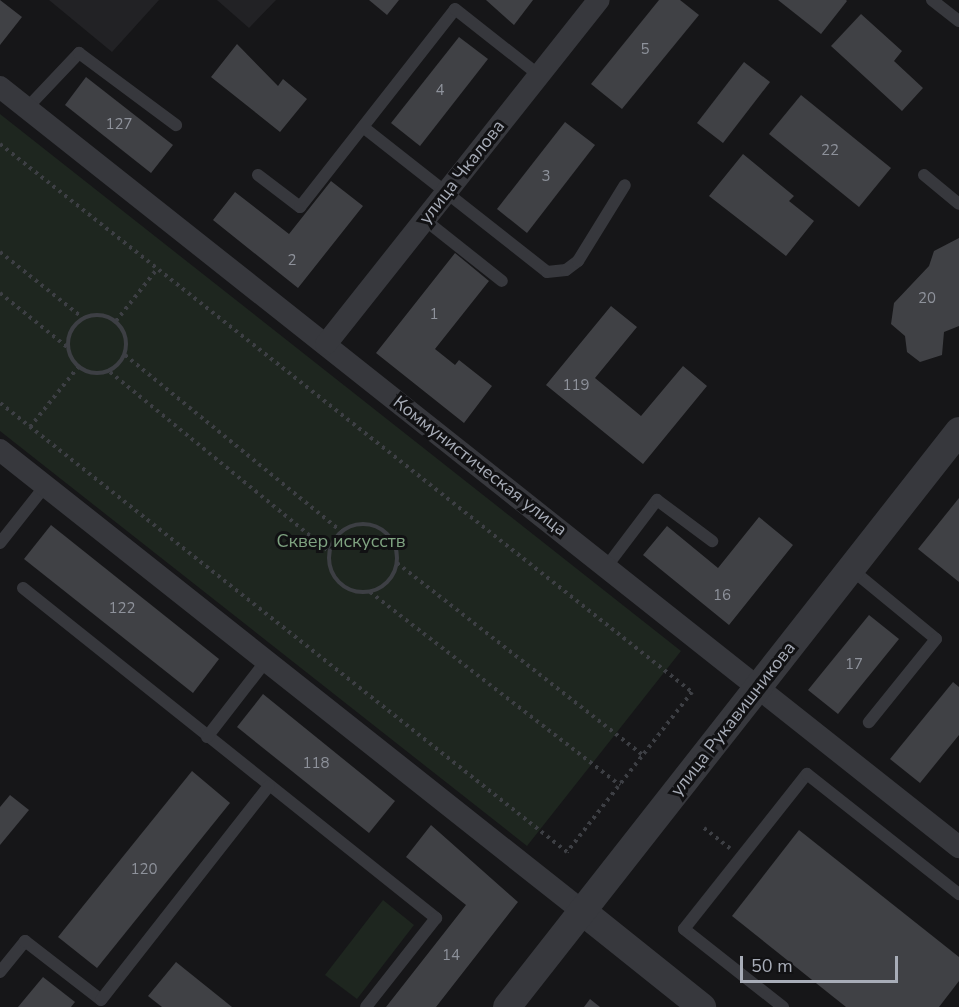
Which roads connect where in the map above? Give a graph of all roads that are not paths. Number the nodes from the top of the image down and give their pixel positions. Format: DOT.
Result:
graph roads {
  1 [pos="599,0"];
  2 [pos="932,0"];
  3 [pos="959,21"];
  4 [pos="539,75"];
  5 [pos="0,87"];
  6 [pos="27,108"];
  7 [pos="176,125"];
  8 [pos="363,127"];
  9 [pos="258,175"];
  10 [pos="924,175"];
  11 [pos="625,185"];
  12 [pos="445,194"];
  13 [pos="959,204"];
  14 [pos="424,220"];
  15 [pos="502,282"];
  16 [pos="326,344"];
  17 [pos="959,431"];
  18 [pos="0,450"];
  19 [pos="45,486"];
  20 [pos="712,541"];
  21 [pos="0,543"];
  22 [pos="607,566"];
  23 [pos="851,569"];
  24 [pos="23,588"];
  25 [pos="267,662"];
  26 [pos="759,686"];
  27 [pos="869,722"];
  28 [pos="207,737"];
  29 [pos="269,786"];
  30 [pos="959,847"];
  31 [pos="959,894"];
  32 [pos="582,911"];
  33 [pos="0,972"];
  34 [pos="366,1007"];
  35 [pos="507,1007"];
  36 [pos="702,1007"];
  37 [pos="783,1007"];
  1 -- 4 [label="street, улица Чкалова"];
  2 -- 3 [label="lane"];
  4 -- 8 [label="lane"];
  4 -- 12 [label="street, улица Чкалова"];
  5 -- 6 [label="street, Коммунистическая улица"];
  6 -- 7 [label="lane"];
  6 -- 16 [label="street, Коммунистическая улица"];
  8 -- 9 [label="lane"];
  8 -- 12 [label="lane"];
  10 -- 13 [label="lane"];
  11 -- 12 [label="lane"];
  12 -- 14 [label="street, улица Чкалова"];
  14 -- 15 [label="lane"];
  14 -- 16 [label="street, улица Чкалова"];
  16 -- 22 [label="street, Коммунистическая улица"];
  17 -- 23 [label="street, улица Рукавишникова"];
  18 -- 19 [label="street"];
  19 -- 21 [label="lane"];
  19 -- 25 [label="street"];
  20 -- 22 [label="lane"];
  22 -- 26 [label="street, Коммунистическая улица"];
  23 -- 26 [label="street, улица Рукавишникова"];
  23 -- 27 [label="lane"];
  24 -- 28 [label="lane"];
  25 -- 28 [label="lane"];
  25 -- 32 [label="street"];
  26 -- 30 [label="street, Коммунистическая улица"];
  26 -- 32 [label="street, улица Рукавишникова"];
  28 -- 29 [label="lane"];
  29 -- 33 [label="lane"];
  29 -- 34 [label="lane"];
  31 -- 37 [label="lane"];
  32 -- 35 [label="street, улица Рукавишникова"];
  32 -- 36 [label="street"];
}
